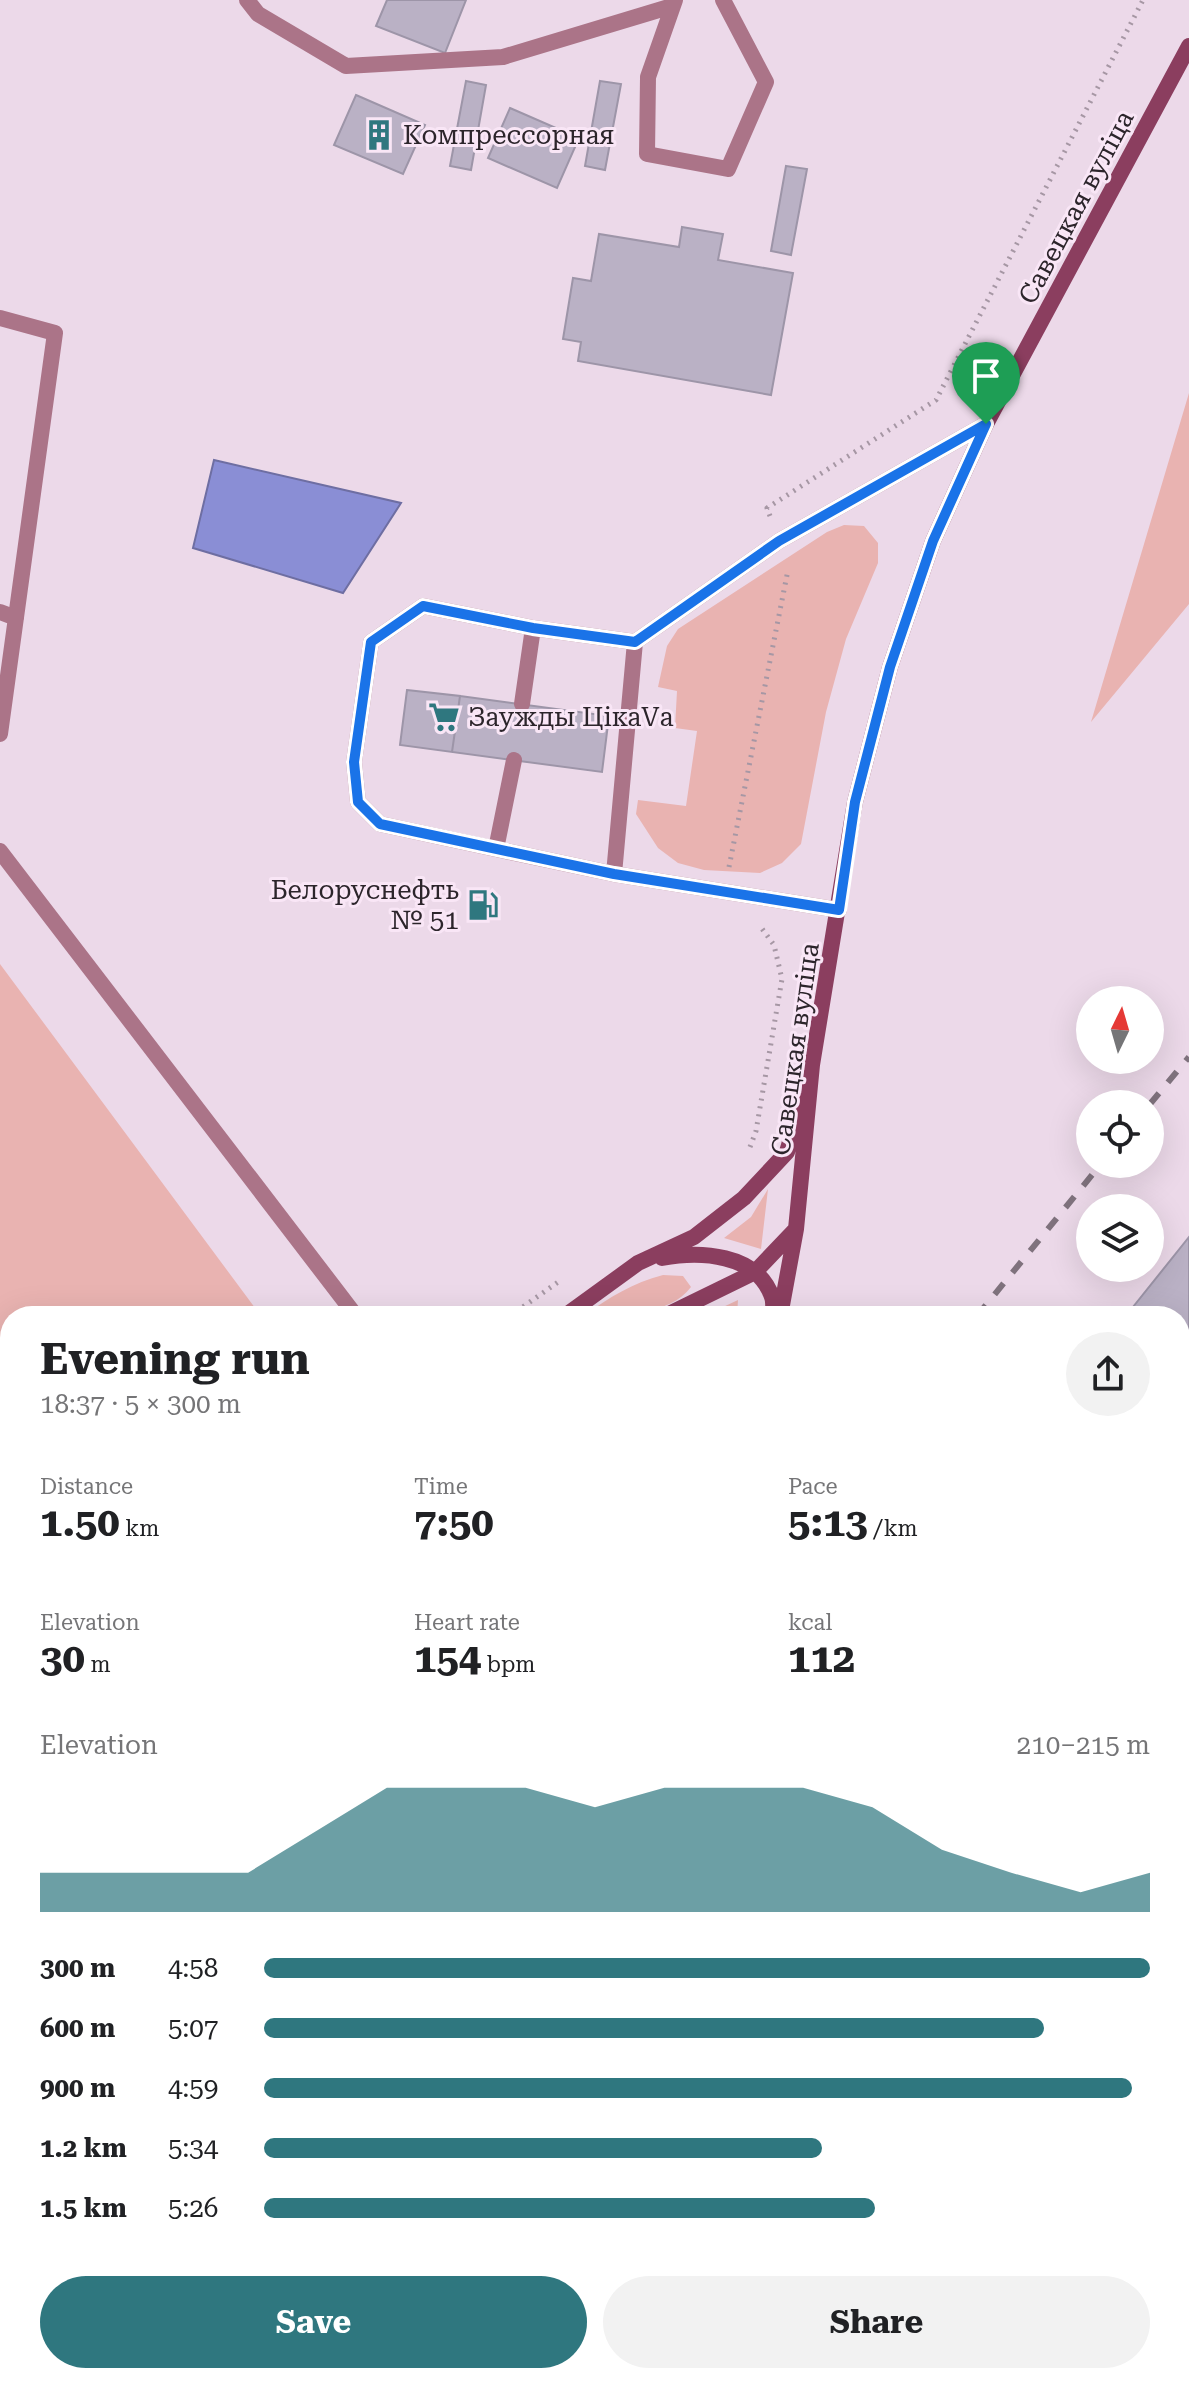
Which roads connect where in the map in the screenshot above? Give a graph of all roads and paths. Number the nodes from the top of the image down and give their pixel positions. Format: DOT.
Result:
graph roads {
  1 [pos="247,0"];
  2 [pos="723,0"];
  3 [pos="1143,0"];
  4 [pos="674,3"];
  5 [pos="1189,46"];
  6 [pos="0,318"];
  7 [pos="986,424"];
  8 [pos="779,541"];
  9 [pos="8,615"];
  10 [pos="533,628"];
  11 [pos="635,642"];
  12 [pos="522,704"];
  13 [pos="0,734"];
  14 [pos="514,760"];
  15 [pos="496,849"];
  16 [pos="0,851"];
  17 [pos="614,874"];
  18 [pos="724,892"];
  19 [pos="839,910"];
  20 [pos="746,923"];
  21 [pos="812,1065"];
  22 [pos="747,1154"];
  23 [pos="796,1229"];
  24 [pos="638,1263"];
  25 [pos="755,1272"];
  26 [pos="567,1277"];
  27 [pos="348,1306"];
  28 [pos="523,1306"];
  29 [pos="579,1306"];
  30 [pos="685,1306"];
  31 [pos="772,1306"];
  32 [pos="782,1306"];
  1 -- 4 [label="lane"];
  2 -- 4 [label="lane"];
  3 -- 8 [label="path"];
  5 -- 7 [label="main road, Савецкая вуліца"];
  6 -- 9 [label="lane"];
  7 -- 8 [label="lane"];
  7 -- 19 [label="main road, Савецкая вуліца"];
  8 -- 11 [label="lane"];
  8 -- 18 [label="path"];
  9 -- 13 [label="lane"];
  10 -- 11 [label="lane"];
  10 -- 12 [label="lane"];
  10 -- 15 [label="lane"];
  11 -- 17 [label="lane"];
  14 -- 15 [label="lane"];
  15 -- 17 [label="lane"];
  16 -- 27 [label="lane"];
  17 -- 18 [label="lane"];
  18 -- 19 [label="lane"];
  19 -- 21 [label="main road, Савецкая вуліца"];
  20 -- 22 [label="path"];
  21 -- 23 [label="main road, Савецкая вуліца"];
  21 -- 24 [label="main road"];
  23 -- 25 [label="main road"];
  23 -- 32 [label="main road, Савецкая вуліца"];
  24 -- 25 [label="main road"];
  24 -- 29 [label="main road"];
  25 -- 30 [label="main road"];
  25 -- 31 [label="main road"];
  26 -- 28 [label="path"];
}
